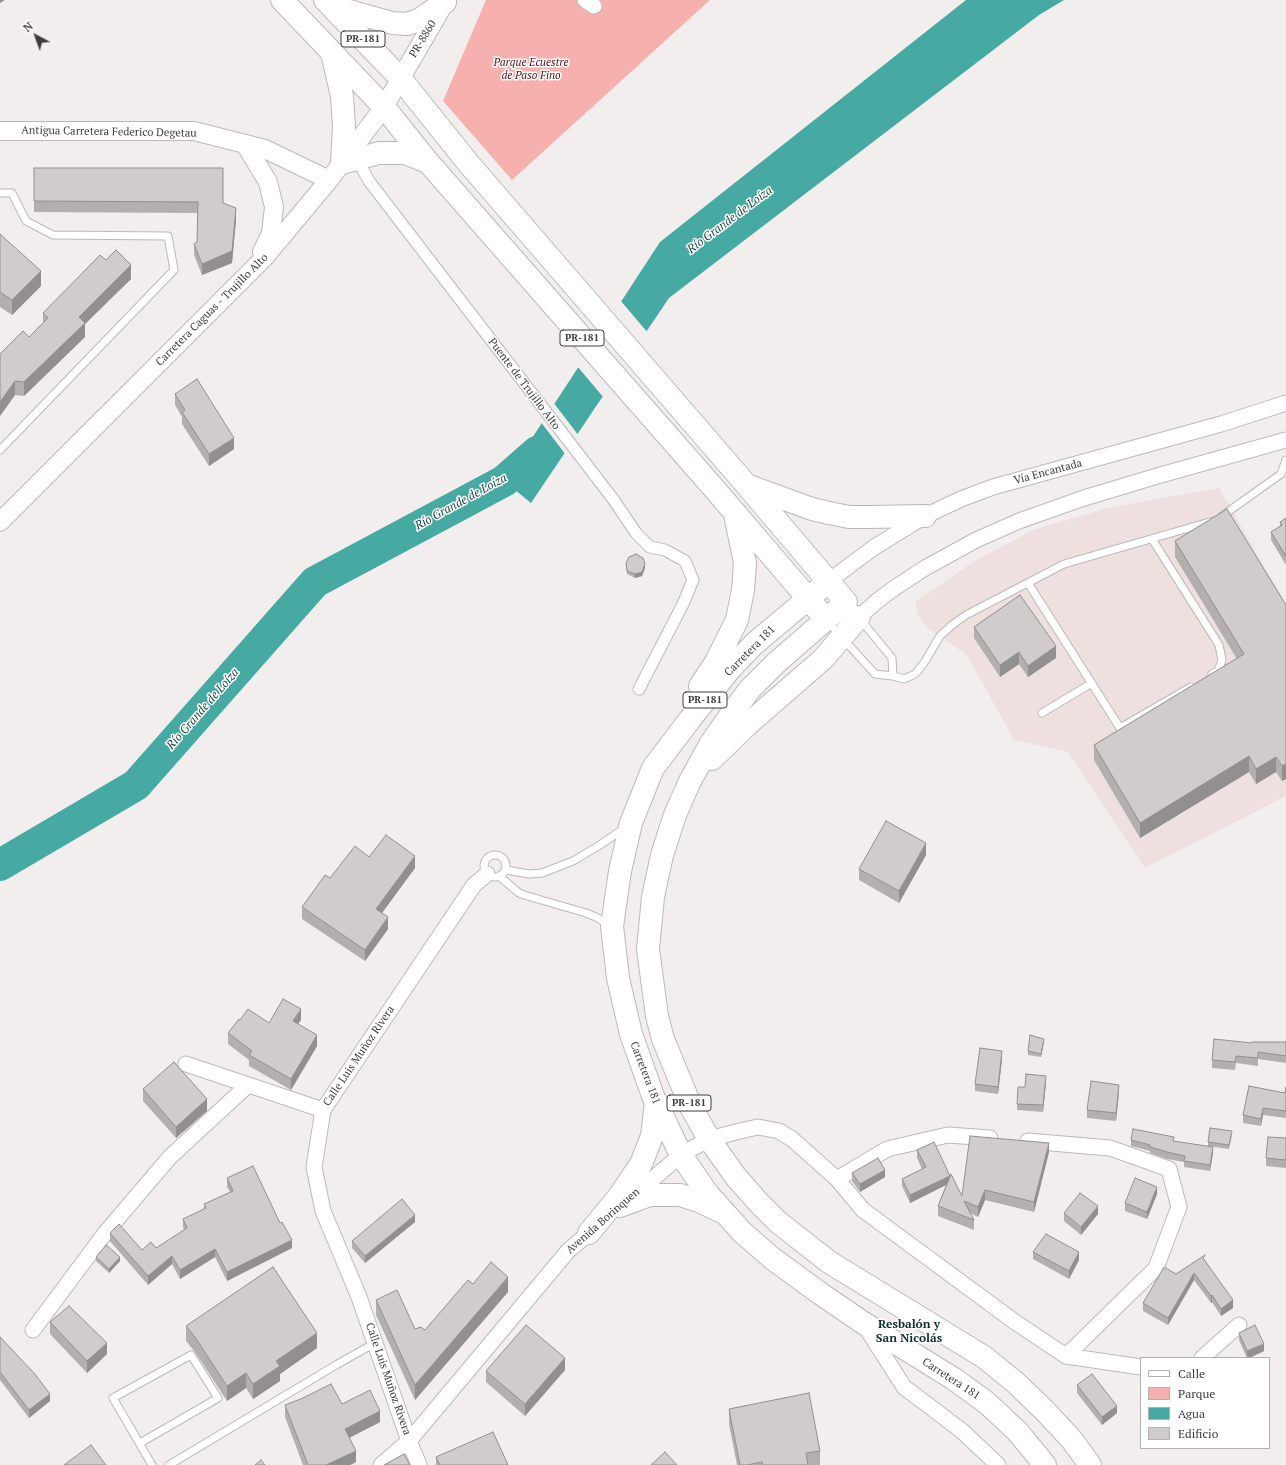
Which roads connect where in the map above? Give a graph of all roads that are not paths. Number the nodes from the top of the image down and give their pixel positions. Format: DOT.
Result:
graph roads {
  1 [pos="282,0"];
  2 [pos="446,1"];
  3 [pos="328,3"];
  4 [pos="332,52"];
  5 [pos="400,78"];
  6 [pos="384,107"];
  7 [pos="0,131"];
  8 [pos="245,144"];
  9 [pos="428,162"];
  10 [pos="343,167"];
  11 [pos="0,194"];
  12 [pos="256,266"];
  13 [pos="1286,403"];
  14 [pos="1286,440"];
  15 [pos="0,450"];
  16 [pos="1286,460"];
  17 [pos="742,479"];
  18 [pos="735,513"];
  19 [pos="925,516"];
  20 [pos="0,522"];
  21 [pos="1152,539"];
  22 [pos="829,581"];
  23 [pos="1028,583"];
  24 [pos="807,598"];
  25 [pos="852,610"];
  26 [pos="825,620"];
  27 [pos="841,637"];
  28 [pos="893,676"];
  29 [pos="1092,683"];
  30 [pos="639,689"];
  31 [pos="1042,713"];
  32 [pos="653,768"];
  33 [pos="690,781"];
  34 [pos="630,823"];
  35 [pos="506,870"];
  36 [pos="493,875"];
  37 [pos="612,926"];
  38 [pos="186,1064"];
  39 [pos="248,1085"];
  40 [pos="656,1102"];
  41 [pos="323,1110"];
  42 [pos="708,1139"];
  43 [pos="1002,1139"];
  44 [pos="1018,1140"];
  45 [pos="681,1155"];
  46 [pos="837,1179"];
  47 [pos="620,1206"];
  48 [pos="726,1214"];
  49 [pos="589,1233"];
  50 [pos="862,1322"];
  51 [pos="1239,1325"];
  52 [pos="33,1330"];
  53 [pos="375,1343"];
  54 [pos="1066,1356"];
  55 [pos="1203,1357"];
  56 [pos="1140,1367"];
  57 [pos="1072,1440"];
  58 [pos="410,1441"];
  59 [pos="140,1443"];
  60 [pos="152,1465"];
  61 [pos="169,1465"];
  62 [pos="381,1465"];
  63 [pos="419,1465"];
  64 [pos="998,1465"];
  65 [pos="1045,1465"];
  66 [pos="1090,1465"];
  67 [pos="1105,1465"];
  1 -- 4 [label="main road, PR-181"];
  2 -- 3 [label="main road"];
  2 -- 5 [label="street, PR-8860 / PR-8860"];
  3 -- 5 [label="main road, PR-181"];
  4 -- 6 [label="main road, PR-181"];
  4 -- 10 [label="main road"];
  5 -- 6 [label="street, Carretera Caguas - Trujillo Alto"];
  5 -- 17 [label="main road, PR-181"];
  6 -- 9 [label="main road, PR-181"];
  6 -- 10 [label="street, Carretera Caguas - Trujillo Alto"];
  7 -- 8 [label="street, Antigua Carretera Federico Degetau"];
  8 -- 10 [label="street, Antigua Carretera Federico Degetau"];
  8 -- 12 [label="street"];
  9 -- 10 [label="main road"];
  9 -- 18 [label="main road, PR-181"];
  10 -- 12 [label="street, Carretera Caguas - Trujillo Alto"];
  10 -- 30 [label="street, Puente de Trujillo Alto"];
  11 -- 15 [label="lane"];
  12 -- 20 [label="street, Carretera Caguas - Trujillo Alto"];
  13 -- 19 [label="street, Vía Encantada"];
  14 -- 25 [label="street"];
  16 -- 21 [label="lane"];
  17 -- 19 [label="main road"];
  17 -- 22 [label="main road, PR-181"];
  18 -- 24 [label="main road, PR-181"];
  18 -- 32 [label="main road"];
  19 -- 22 [label="street, Vía Encantada"];
  21 -- 23 [label="lane"];
  21 -- 29 [label="lane"];
  22 -- 24 [label="main road, Carretera 181 / PR-181"];
  22 -- 25 [label="main road, PR-181"];
  23 -- 28 [label="lane"];
  23 -- 29 [label="lane"];
  24 -- 26 [label="main road, PR-181"];
  24 -- 32 [label="main road, Carretera 181 / PR-181"];
  25 -- 26 [label="main road, PR-181"];
  25 -- 27 [label="main road"];
  25 -- 28 [label="lane"];
  26 -- 27 [label="lane"];
  26 -- 33 [label="main road, PR-181"];
  27 -- 28 [label="lane"];
  27 -- 33 [label="main road"];
  29 -- 31 [label="lane"];
  32 -- 34 [label="main road, Carretera 181 / PR-181"];
  33 -- 42 [label="main road, PR-181"];
  34 -- 35 [label="lane"];
  34 -- 37 [label="main road, Carretera 181 / PR-181"];
  35 -- 36 [label="lane"];
  35 -- 36 [label="lane"];
  36 -- 37 [label="lane"];
  36 -- 41 [label="street, Calle Luis Muñoz Rivera"];
  37 -- 40 [label="main road, Carretera 181 / PR-181"];
  38 -- 39 [label="street"];
  39 -- 41 [label="street"];
  39 -- 52 [label="street"];
  40 -- 45 [label="main road, Carretera 181 / PR-181"];
  40 -- 49 [label="main road"];
  41 -- 53 [label="street, Calle Luis Muñoz Rivera"];
  42 -- 45 [label="street, Avenida Borinquen"];
  42 -- 46 [label="street, Avenida Borinquen"];
  42 -- 57 [label="main road, PR-181"];
  43 -- 46 [label="street"];
  44 -- 54 [label="street"];
  45 -- 47 [label="street, Avenida Borinquen"];
  45 -- 48 [label="main road, Carretera 181 / PR-181"];
  46 -- 54 [label="street, Avenida Borinquen"];
  47 -- 48 [label="main road"];
  47 -- 49 [label="street, Avenida Borinquen"];
  48 -- 50 [label="main road, Carretera 181 / PR-181"];
  49 -- 58 [label="street, Avenida Borinquen"];
  50 -- 64 [label="street"];
  50 -- 65 [label="main road, Carretera 181 / PR-181"];
  51 -- 55 [label="street"];
  53 -- 58 [label="street, Calle Luis Muñoz Rivera"];
  53 -- 61 [label="lane"];
  54 -- 56 [label="street"];
  57 -- 66 [label="main road, PR-181"];
  57 -- 67 [label="main road"];
  58 -- 62 [label="street, Avenida Borinquen"];
  58 -- 63 [label="street, Calle Luis Muñoz Rivera"];
  59 -- 59 [label="lane"];
  59 -- 60 [label="lane"];
}
